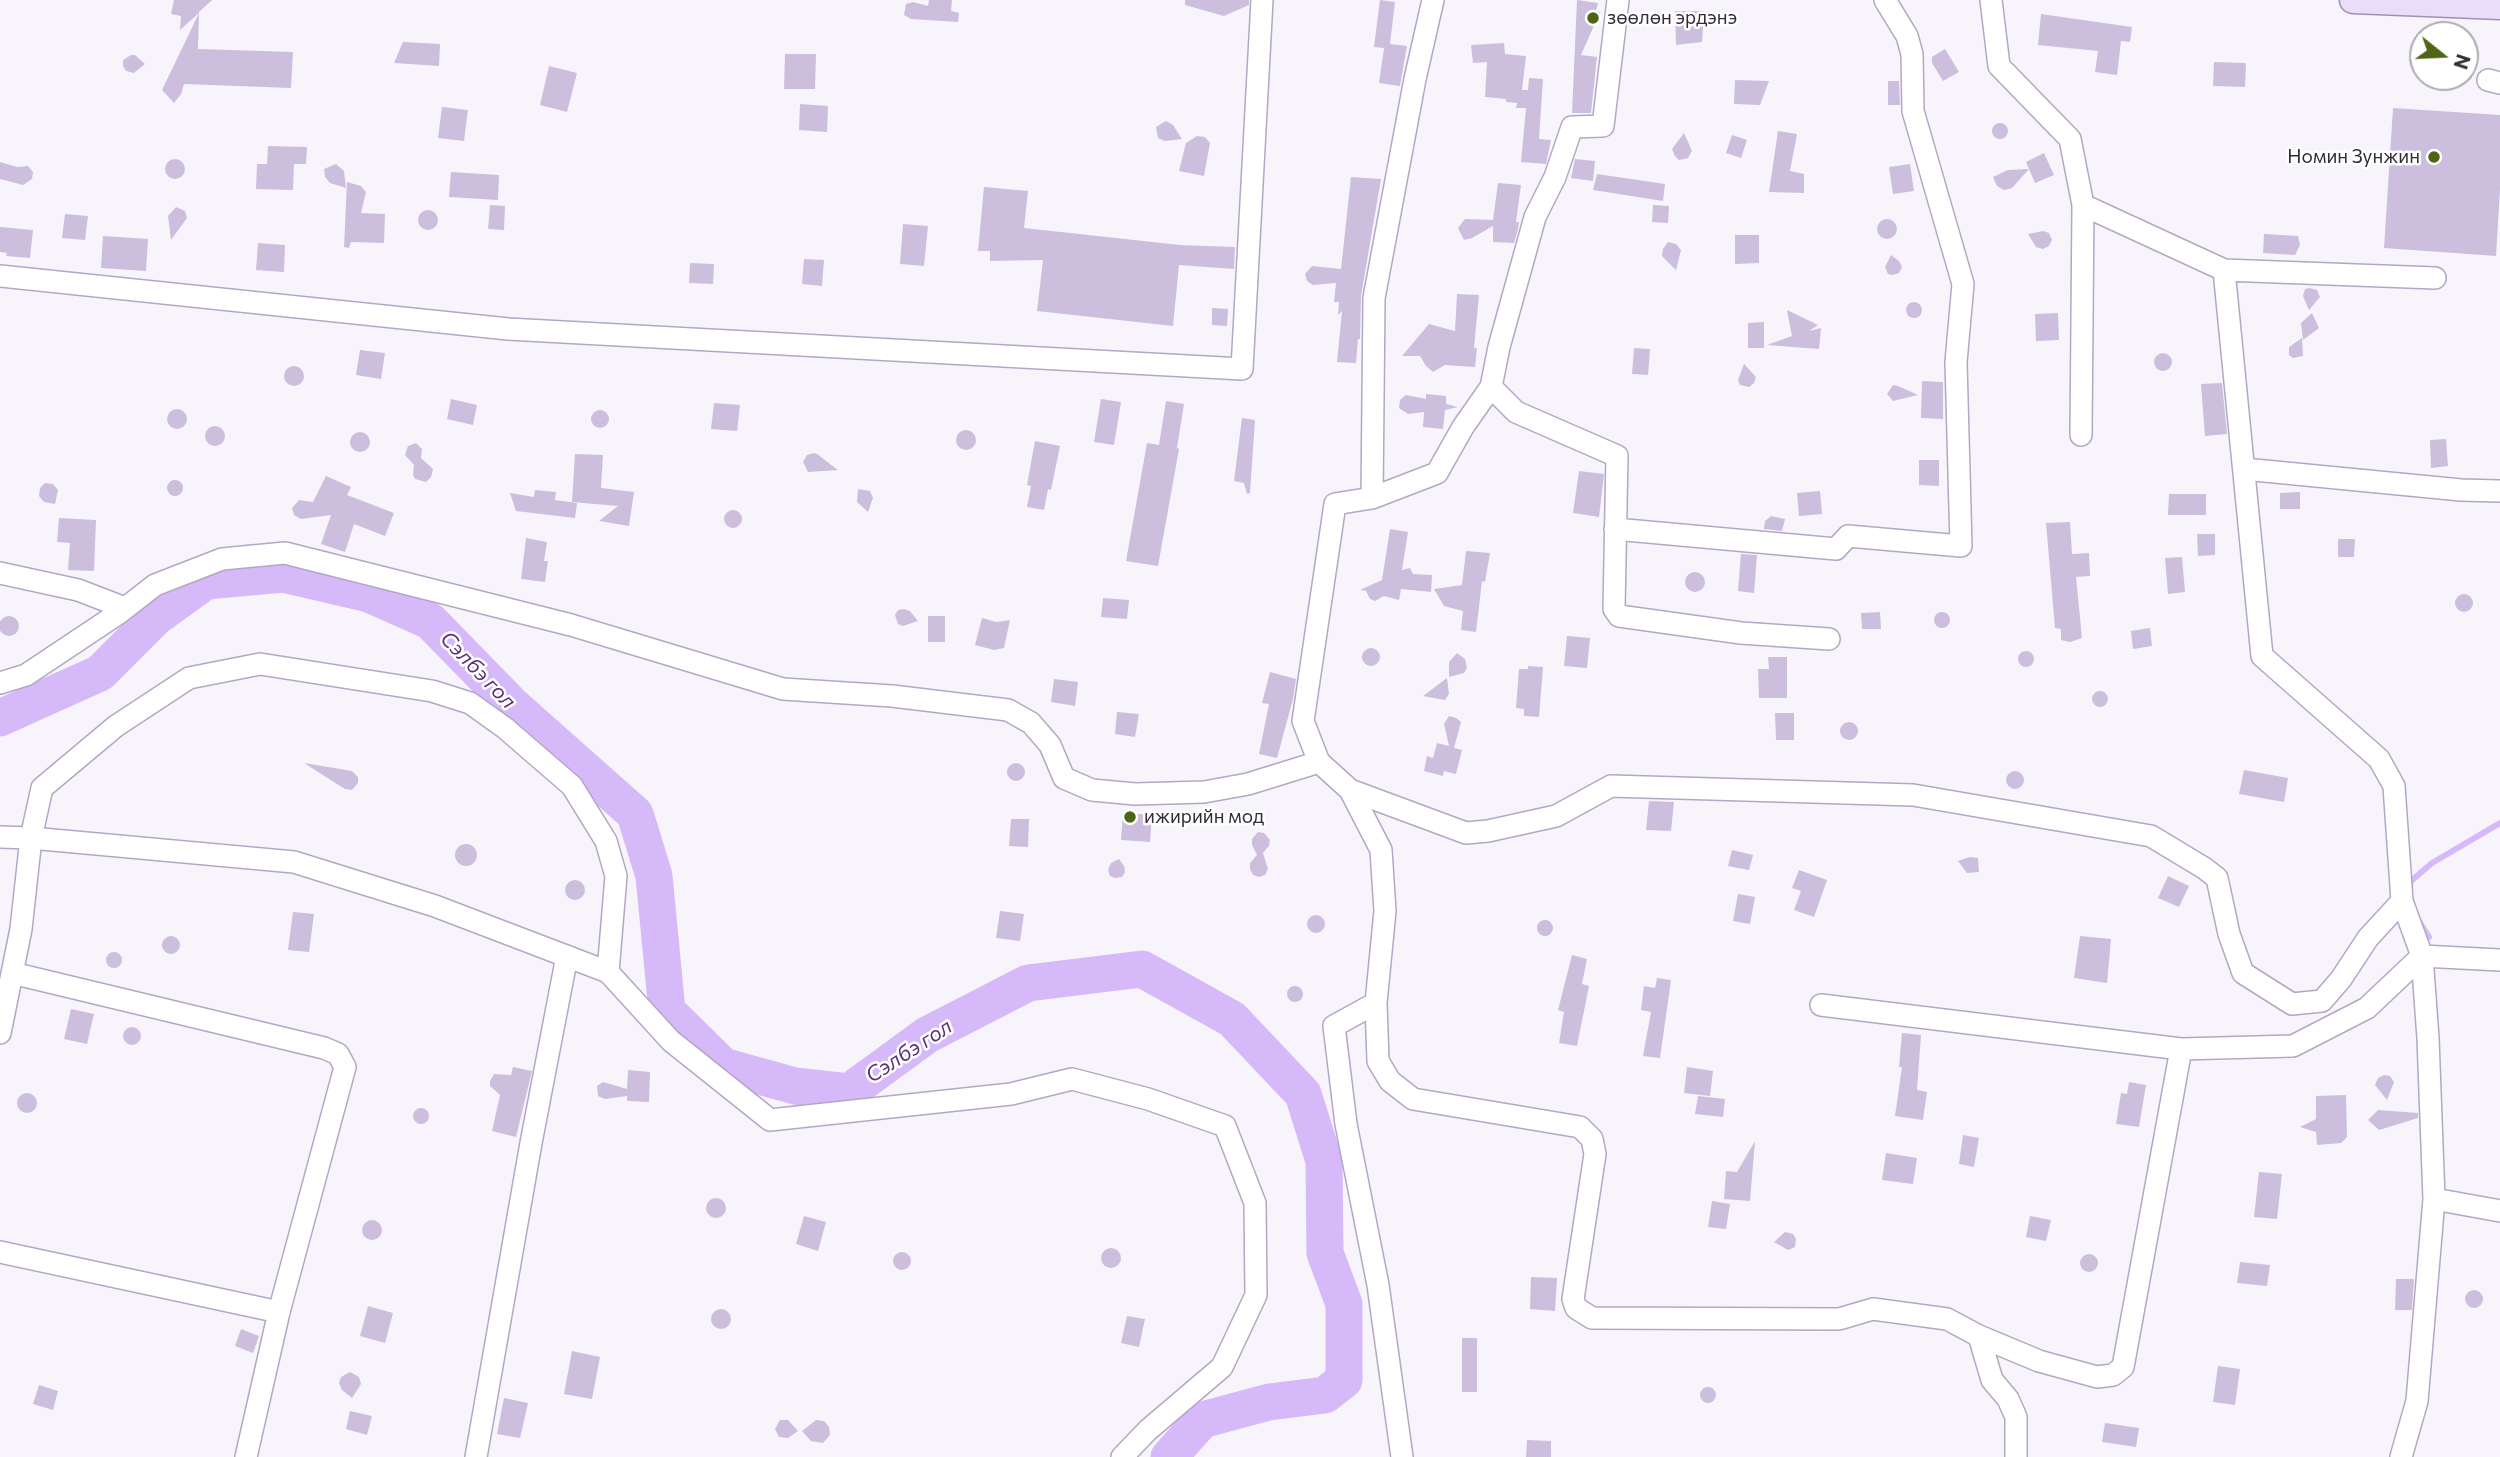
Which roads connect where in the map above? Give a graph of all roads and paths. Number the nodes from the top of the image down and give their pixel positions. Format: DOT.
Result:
graph roads {
  1 [pos="1262,0"];
  2 [pos="1433,0"];
  3 [pos="1618,0"];
  4 [pos="1885,0"];
  5 [pos="1991,0"];
  6 [pos="2353,0"];
  7 [pos="2500,6"];
  8 [pos="2083,205"];
  9 [pos="2224,270"];
  10 [pos="0,276"];
  11 [pos="2435,278"];
  12 [pos="1491,387"];
  13 [pos="2081,435"];
  14 [pos="2244,469"];
  15 [pos="2500,491"];
  16 [pos="1372,498"];
  17 [pos="1615,529"];
  18 [pos="0,573"];
  19 [pos="125,608"];
  20 [pos="1829,639"];
  21 [pos="0,683"];
  22 [pos="1319,762"];
  23 [pos="1350,790"];
  24 [pos="0,837"];
  25 [pos="31,838"];
  26 [pos="2402,901"];
  27 [pos="567,956"];
  28 [pos="2422,956"];
  29 [pos="2500,960"];
  30 [pos="608,972"];
  31 [pos="12,973"];
  32 [pos="1376,1003"];
  33 [pos="1821,1005"];
  34 [pos="0,1033"];
  35 [pos="2180,1049"];
  36 [pos="2434,1199"];
  37 [pos="2500,1211"];
  38 [pos="0,1252"];
  39 [pos="279,1311"];
  40 [pos="1979,1336"];
  41 [pos="246,1457"];
  42 [pos="477,1457"];
  43 [pos="1122,1457"];
  44 [pos="1402,1457"];
  45 [pos="2016,1457"];
  46 [pos="2401,1457"];
  1 -- 10 [label="street"];
  2 -- 16 [label="street"];
  3 -- 12 [label="street"];
  4 -- 17 [label="street"];
  5 -- 8 [label="street"];
  6 -- 7 [label="main road"];
  8 -- 9 [label="street"];
  8 -- 13 [label="street"];
  9 -- 11 [label="street"];
  9 -- 14 [label="street"];
  12 -- 16 [label="street"];
  12 -- 17 [label="street"];
  14 -- 15 [label="street"];
  14 -- 26 [label="street"];
  16 -- 22 [label="street"];
  17 -- 20 [label="street"];
  18 -- 19 [label="street"];
  19 -- 21 [label="street"];
  19 -- 22 [label="street"];
  22 -- 23 [label="street"];
  23 -- 26 [label="street"];
  23 -- 32 [label="street"];
  24 -- 25 [label="street"];
  25 -- 27 [label="street"];
  25 -- 30 [label="street"];
  25 -- 31 [label="street"];
  26 -- 28 [label="street"];
  27 -- 30 [label="street"];
  27 -- 42 [label="street"];
  28 -- 29 [label="street"];
  28 -- 35 [label="street"];
  28 -- 36 [label="street"];
  30 -- 43 [label="street"];
  31 -- 34 [label="street"];
  31 -- 39 [label="street"];
  32 -- 40 [label="street"];
  32 -- 44 [label="street"];
  33 -- 35 [label="street"];
  35 -- 40 [label="street"];
  36 -- 37 [label="street"];
  36 -- 46 [label="street"];
  38 -- 39 [label="street"];
  39 -- 41 [label="street"];
  40 -- 45 [label="street"];
}
